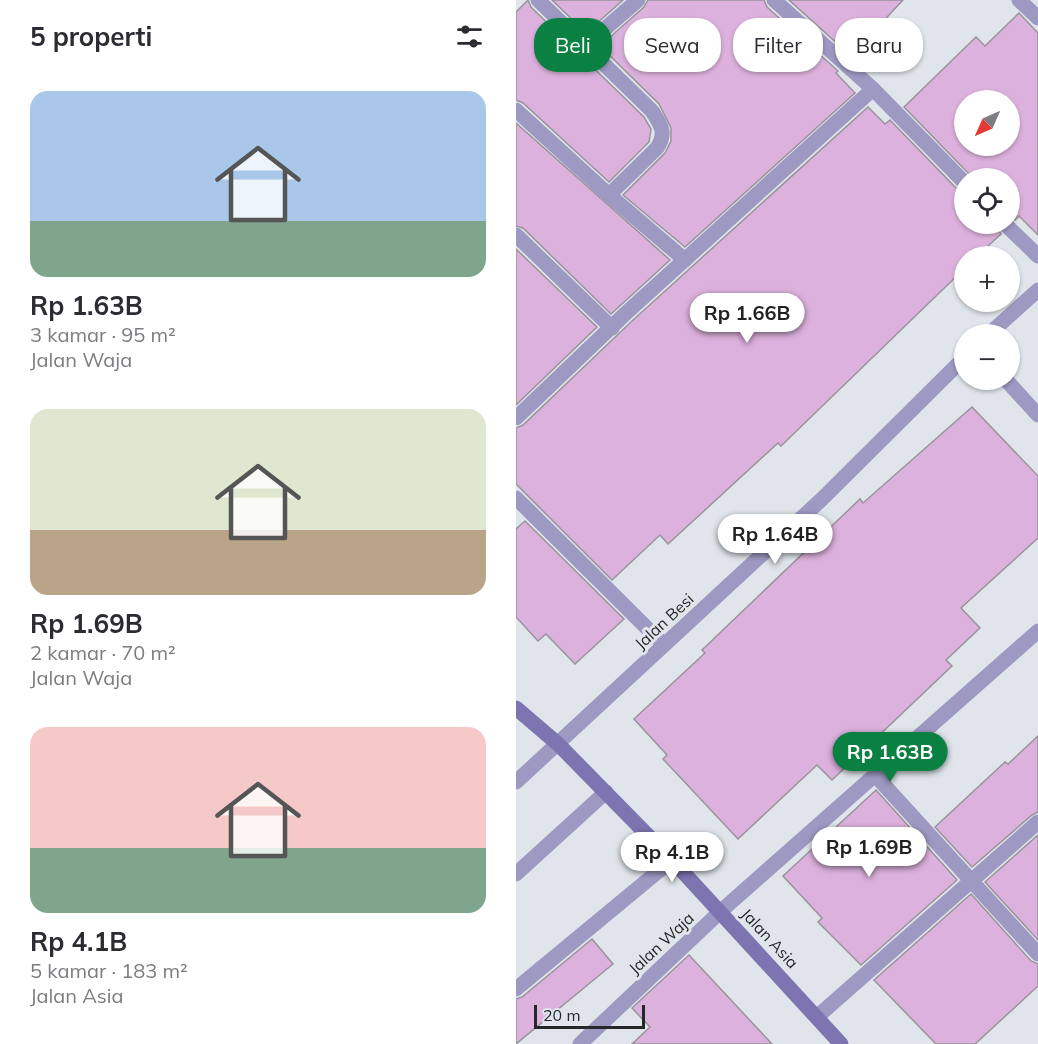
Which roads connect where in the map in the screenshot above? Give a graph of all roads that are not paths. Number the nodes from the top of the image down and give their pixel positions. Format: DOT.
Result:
graph roads {
  1 [pos="538,0"];
  2 [pos="639,0"];
  3 [pos="774,0"];
  4 [pos="1019,0"];
  5 [pos="556,18"];
  6 [pos="1038,18"];
  7 [pos="612,23"];
  8 [pos="612,72"];
  9 [pos="873,89"];
  10 [pos="516,110"];
  11 [pos="954,172"];
  12 [pos="609,195"];
  13 [pos="1015,234"];
  14 [pos="516,235"];
  15 [pos="1038,256"];
  16 [pos="685,260"];
  17 [pos="1038,290"];
  18 [pos="1000,324"];
  19 [pos="612,328"];
  20 [pos="954,368"];
  21 [pos="1015,390"];
  22 [pos="519,411"];
  23 [pos="1038,415"];
  24 [pos="516,498"];
  25 [pos="1038,631"];
  26 [pos="664,645"];
  27 [pos="516,708"];
  28 [pos="558,744"];
  29 [pos="875,775"];
  30 [pos="516,783"];
  31 [pos="606,792"];
  32 [pos="1038,822"];
  33 [pos="672,860"];
  34 [pos="516,874"];
  35 [pos="972,881"];
  36 [pos="721,911"];
  37 [pos="1038,954"];
  38 [pos="516,989"];
  39 [pos="818,1016"];
  40 [pos="580,1044"];
  41 [pos="841,1044"];
  1 -- 5 [label="street"];
  2 -- 7 [label="street"];
  3 -- 9 [label="street"];
  4 -- 6 [label="street"];
  8 -- 12 [label="street"];
  9 -- 11 [label="street"];
  9 -- 16 [label="street"];
  10 -- 12 [label="street"];
  12 -- 16 [label="street"];
  13 -- 15 [label="street"];
  14 -- 19 [label="street"];
  16 -- 19 [label="street"];
  17 -- 18 [label="street"];
  19 -- 22 [label="street"];
  20 -- 26 [label="street, Jalan Besi"];
  21 -- 23 [label="street"];
  24 -- 26 [label="street"];
  25 -- 29 [label="street, Jalan Waja"];
  26 -- 28 [label="street, Jalan Besi"];
  27 -- 28 [label="main road, Jalan Asia"];
  28 -- 30 [label="street, Jalan Besi"];
  28 -- 31 [label="main road, Jalan Asia"];
  29 -- 35 [label="street"];
  29 -- 36 [label="street, Jalan Waja"];
  31 -- 33 [label="main road, Jalan Asia"];
  31 -- 34 [label="street"];
  32 -- 35 [label="street"];
  33 -- 36 [label="main road, Jalan Asia"];
  33 -- 38 [label="street"];
  35 -- 37 [label="street"];
  35 -- 39 [label="street"];
  36 -- 39 [label="main road, Jalan Asia"];
  36 -- 40 [label="street, Jalan Waja"];
  39 -- 41 [label="main road, Jalan Asia"];
}
